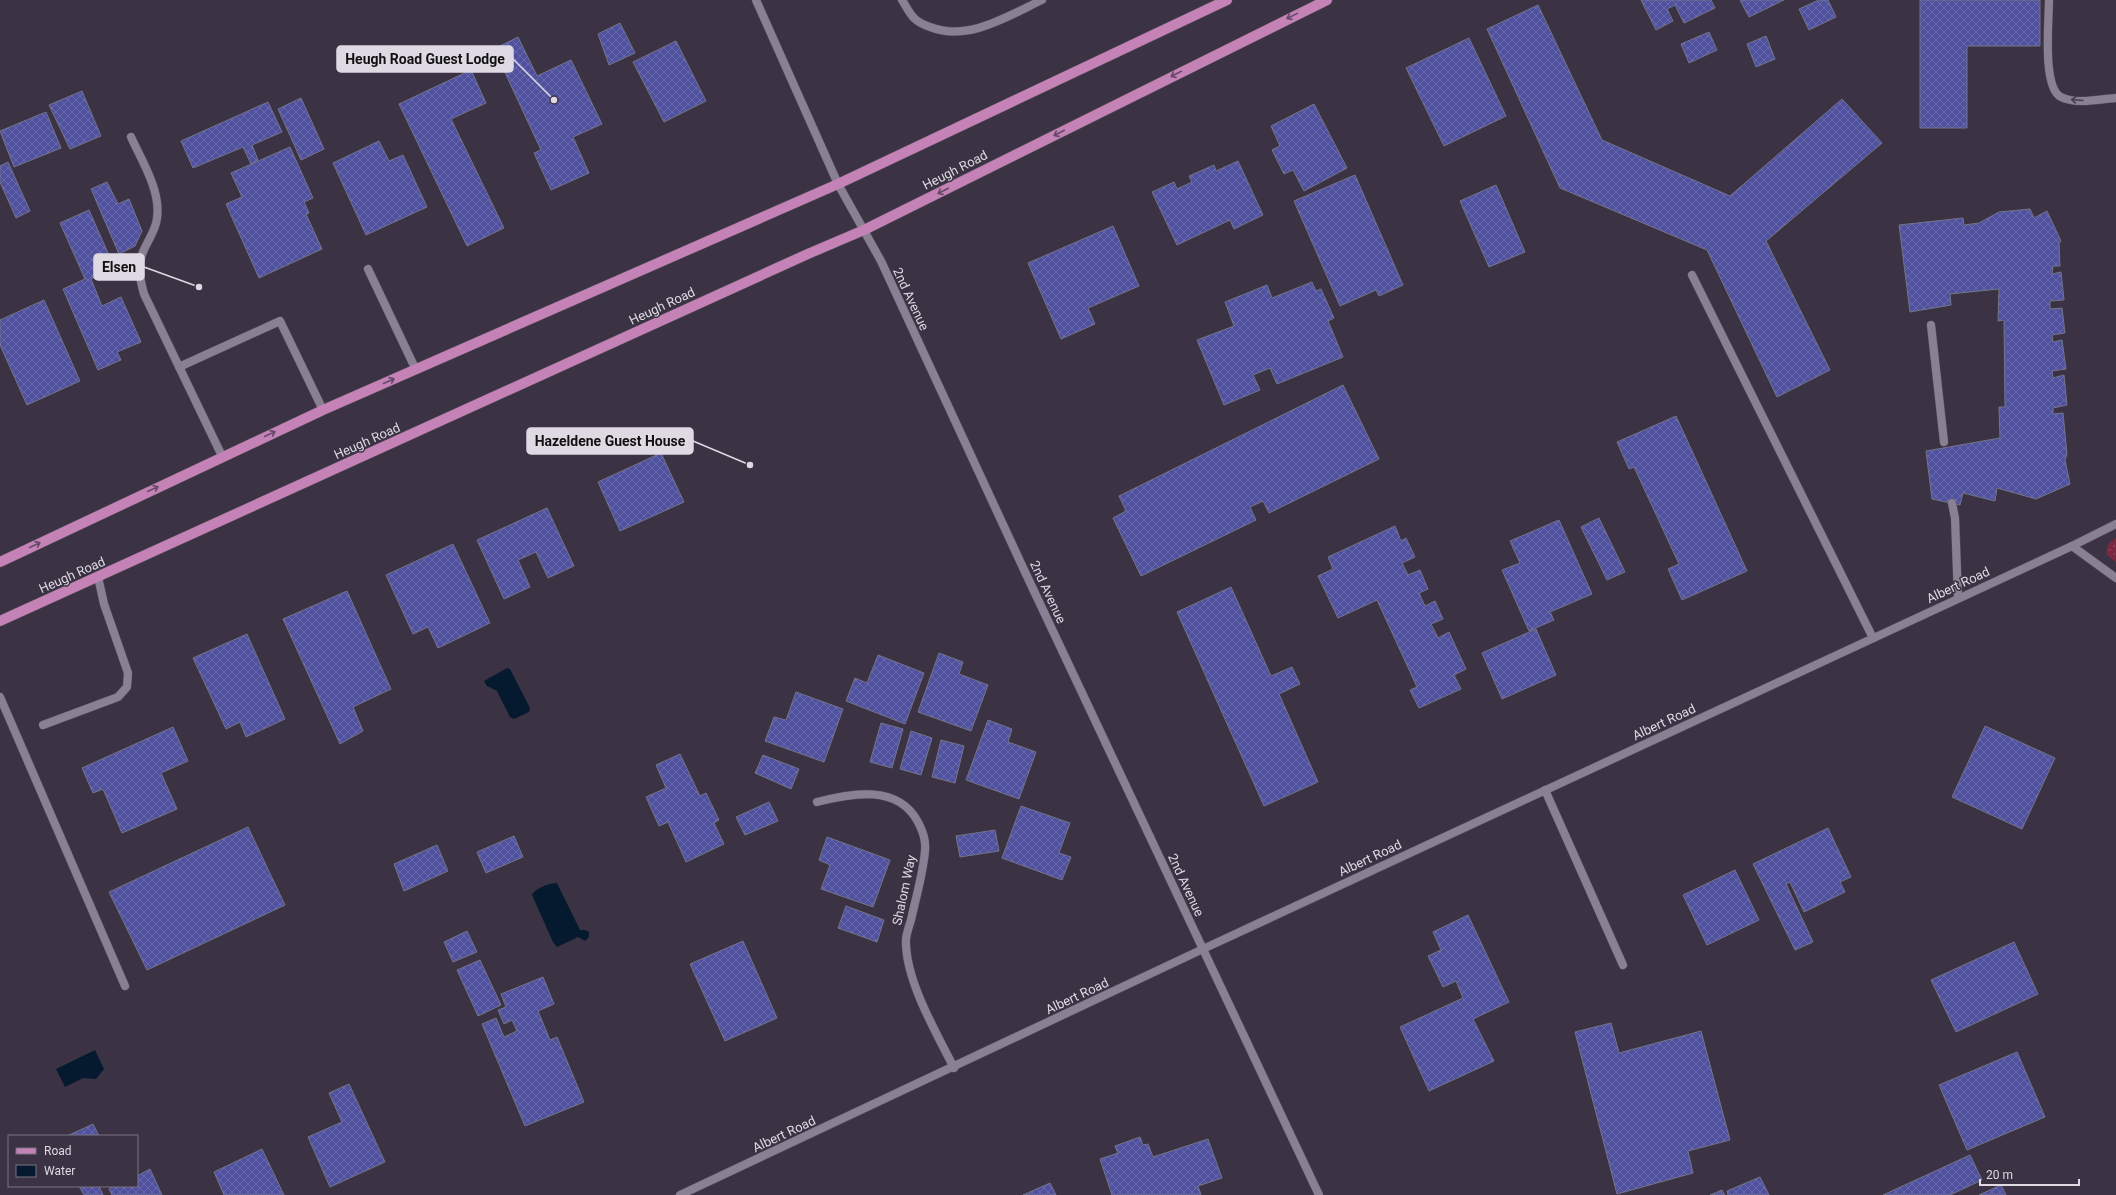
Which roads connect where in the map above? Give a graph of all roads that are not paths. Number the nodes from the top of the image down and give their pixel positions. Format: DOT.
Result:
graph roads {
  1 [pos="756,0"];
  2 [pos="902,0"];
  3 [pos="1042,0"];
  4 [pos="1227,0"];
  5 [pos="1327,0"];
  6 [pos="2049,0"];
  7 [pos="2116,98"];
  8 [pos="132,137"];
  9 [pos="838,184"];
  10 [pos="864,230"];
  11 [pos="368,269"];
  12 [pos="1692,275"];
  13 [pos="1931,325"];
  14 [pos="179,367"];
  15 [pos="416,370"];
  16 [pos="323,410"];
  17 [pos="1944,442"];
  18 [pos="222,456"];
  19 [pos="1952,503"];
  20 [pos="2116,524"];
  21 [pos="2072,546"];
  22 [pos="0,562"];
  23 [pos="98,578"];
  24 [pos="2116,578"];
  25 [pos="1958,598"];
  26 [pos="0,621"];
  27 [pos="1873,638"];
  28 [pos="0,697"];
  29 [pos="43,725"];
  30 [pos="1545,790"];
  31 [pos="817,802"];
  32 [pos="1203,949"];
  33 [pos="1623,965"];
  34 [pos="125,986"];
  35 [pos="954,1068"];
  36 [pos="680,1195"];
  37 [pos="1319,1195"];
  1 -- 9 [label="street, 2nd Avenue"];
  2 -- 3 [label="street"];
  4 -- 9 [label="main road"];
  5 -- 10 [label="main road, Heugh Road, one-way"];
  7 -- 6 [label="street, one-way"];
  8 -- 14 [label="street"];
  9 -- 10 [label="street, 2nd Avenue"];
  9 -- 15 [label="main road"];
  10 -- 23 [label="main road, Heugh Road"];
  10 -- 32 [label="street, 2nd Avenue"];
  11 -- 15 [label="street"];
  12 -- 27 [label="street"];
  13 -- 17 [label="street"];
  14 -- 16 [label="street"];
  14 -- 18 [label="street"];
  16 -- 15 [label="main road, one-way"];
  18 -- 16 [label="main road, one-way"];
  22 -- 18 [label="main road, one-way"];
  19 -- 25 [label="street"];
  20 -- 21 [label="street, Albert Road"];
  21 -- 24 [label="street"];
  21 -- 25 [label="street, Albert Road"];
  23 -- 26 [label="main road, Heugh Road"];
  23 -- 29 [label="street"];
  25 -- 27 [label="street, Albert Road"];
  27 -- 30 [label="street, Albert Road"];
  28 -- 34 [label="street"];
  30 -- 32 [label="street, Albert Road"];
  30 -- 33 [label="street"];
  31 -- 35 [label="street, Shalom Way"];
  32 -- 35 [label="street, Albert Road"];
  32 -- 37 [label="street, 2nd Avenue"];
  35 -- 36 [label="street, Albert Road"];
}
